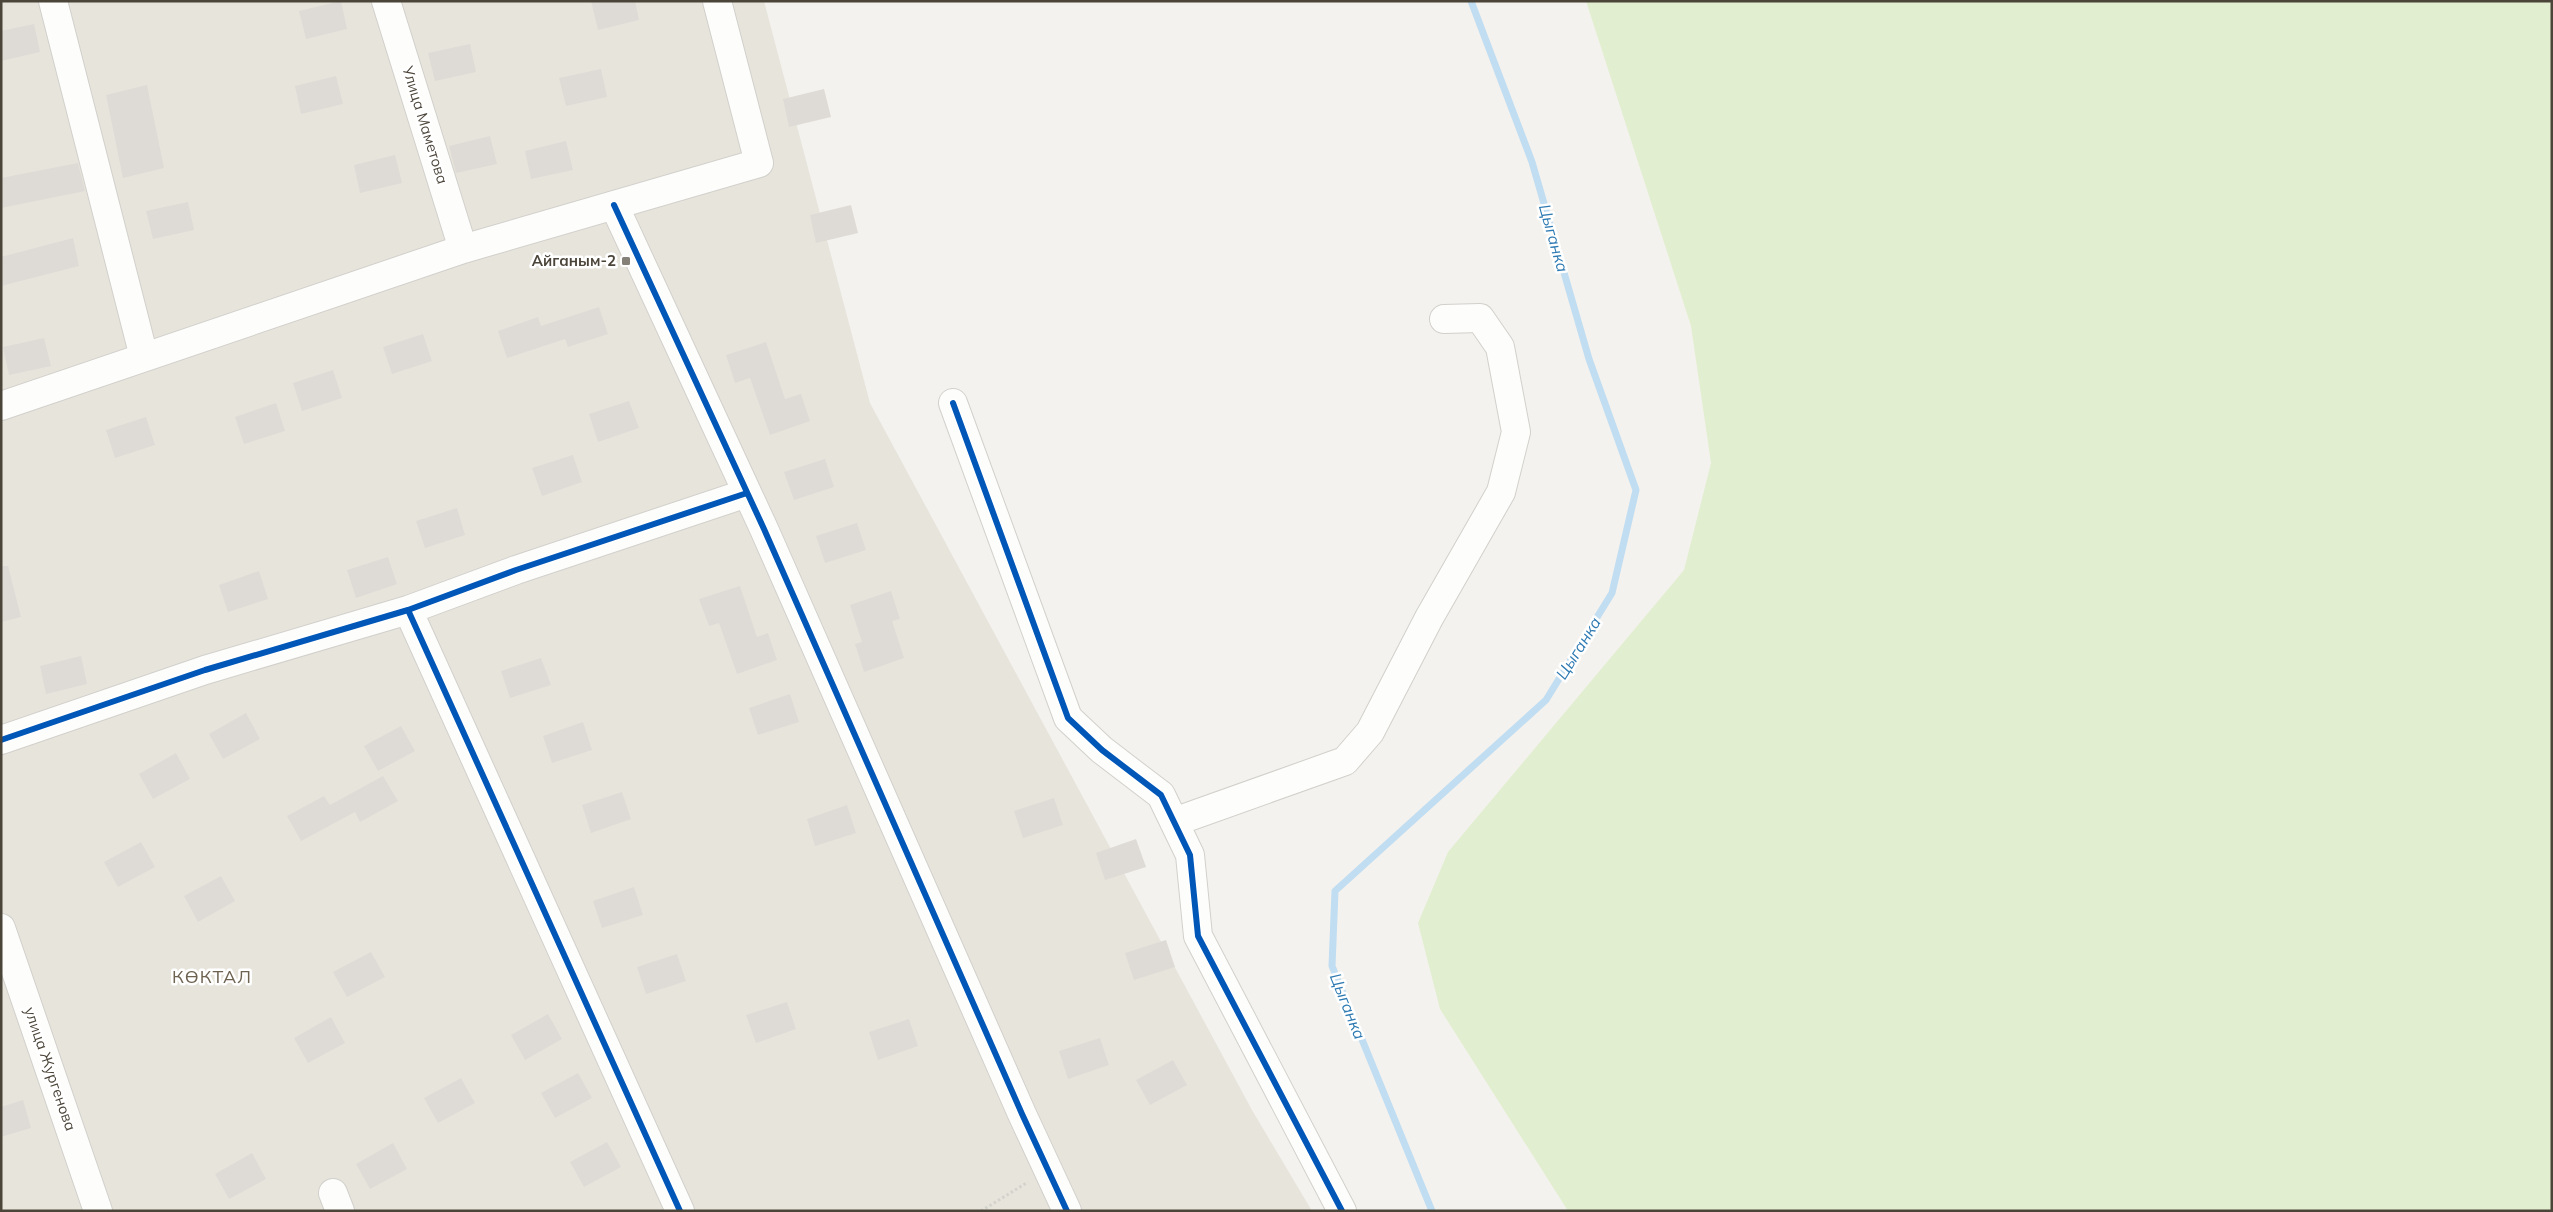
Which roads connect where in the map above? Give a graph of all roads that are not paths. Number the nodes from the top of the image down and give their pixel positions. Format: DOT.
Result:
graph roads {
  1 [pos="53,1"];
  2 [pos="386,1"];
  3 [pos="717,1"];
  4 [pos="614,205"];
  5 [pos="463,249"];
  6 [pos="1444,319"];
  7 [pos="144,357"];
  8 [pos="953,404"];
  9 [pos="1,406"];
  10 [pos="747,493"];
  11 [pos="408,610"];
  12 [pos="1,740"];
  13 [pos="1174,822"];
  14 [pos="1,928"];
  15 [pos="98,1211"];
  16 [pos="680,1211"];
  17 [pos="1067,1211"];
  18 [pos="1342,1211"];
  1 -- 7 [label="street"];
  2 -- 5 [label="street, Улица Маметова"];
  3 -- 4 [label="street"];
  4 -- 5 [label="street"];
  4 -- 10 [label="street"];
  5 -- 7 [label="street"];
  6 -- 13 [label="street"];
  7 -- 9 [label="street"];
  8 -- 13 [label="street"];
  10 -- 11 [label="street"];
  10 -- 17 [label="street"];
  11 -- 12 [label="street"];
  11 -- 16 [label="street"];
  13 -- 18 [label="street"];
  14 -- 15 [label="street, улица Жургенова"];
}
